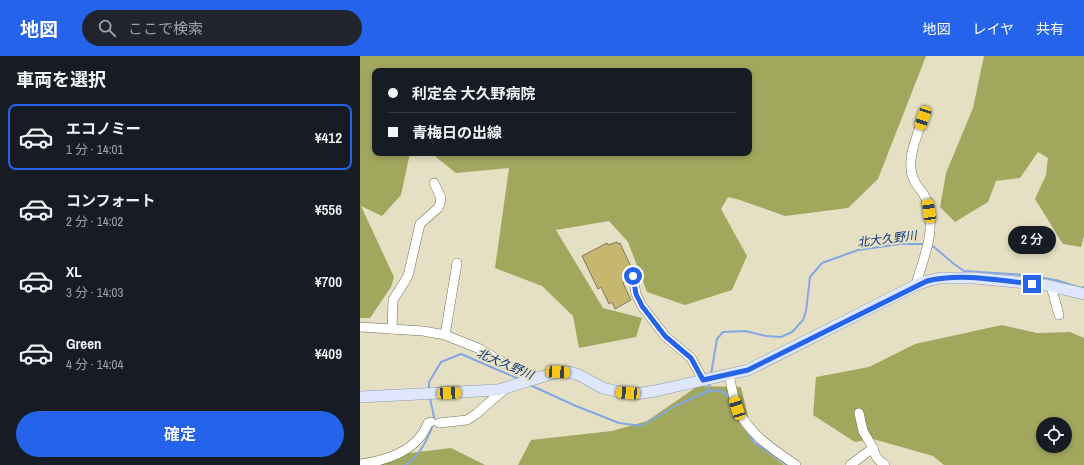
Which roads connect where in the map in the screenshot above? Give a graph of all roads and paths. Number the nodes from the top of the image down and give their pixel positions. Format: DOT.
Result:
graph roads {
  1 [pos="923,118"];
  2 [pos="434,183"];
  3 [pos="457,263"];
  4 [pos="633,276"];
  5 [pos="916,285"];
  6 [pos="1051,286"];
  7 [pos="1084,294"];
  8 [pos="1059,315"];
  9 [pos="360,327"];
  10 [pos="392,329"];
  11 [pos="446,335"];
  12 [pos="729,374"];
  13 [pos="709,378"];
  14 [pos="529,381"];
  15 [pos="506,388"];
  16 [pos="360,397"];
  17 [pos="859,413"];
  18 [pos="874,448"];
  19 [pos="360,464"];
  20 [pos="796,465"];
  21 [pos="850,465"];
  22 [pos="885,465"];
  1 -- 5 [label="street"];
  2 -- 10 [label="street"];
  3 -- 11 [label="street"];
  4 -- 13 [label="street"];
  5 -- 6 [label="main road"];
  5 -- 12 [label="main road"];
  6 -- 7 [label="main road"];
  6 -- 8 [label="street"];
  9 -- 10 [label="street"];
  10 -- 11 [label="street"];
  11 -- 14 [label="street"];
  12 -- 13 [label="main road"];
  12 -- 20 [label="street"];
  13 -- 14 [label="main road"];
  14 -- 15 [label="main road"];
  15 -- 16 [label="main road"];
  15 -- 19 [label="street"];
  17 -- 18 [label="street"];
  18 -- 21 [label="street"];
  18 -- 22 [label="street"];
}
